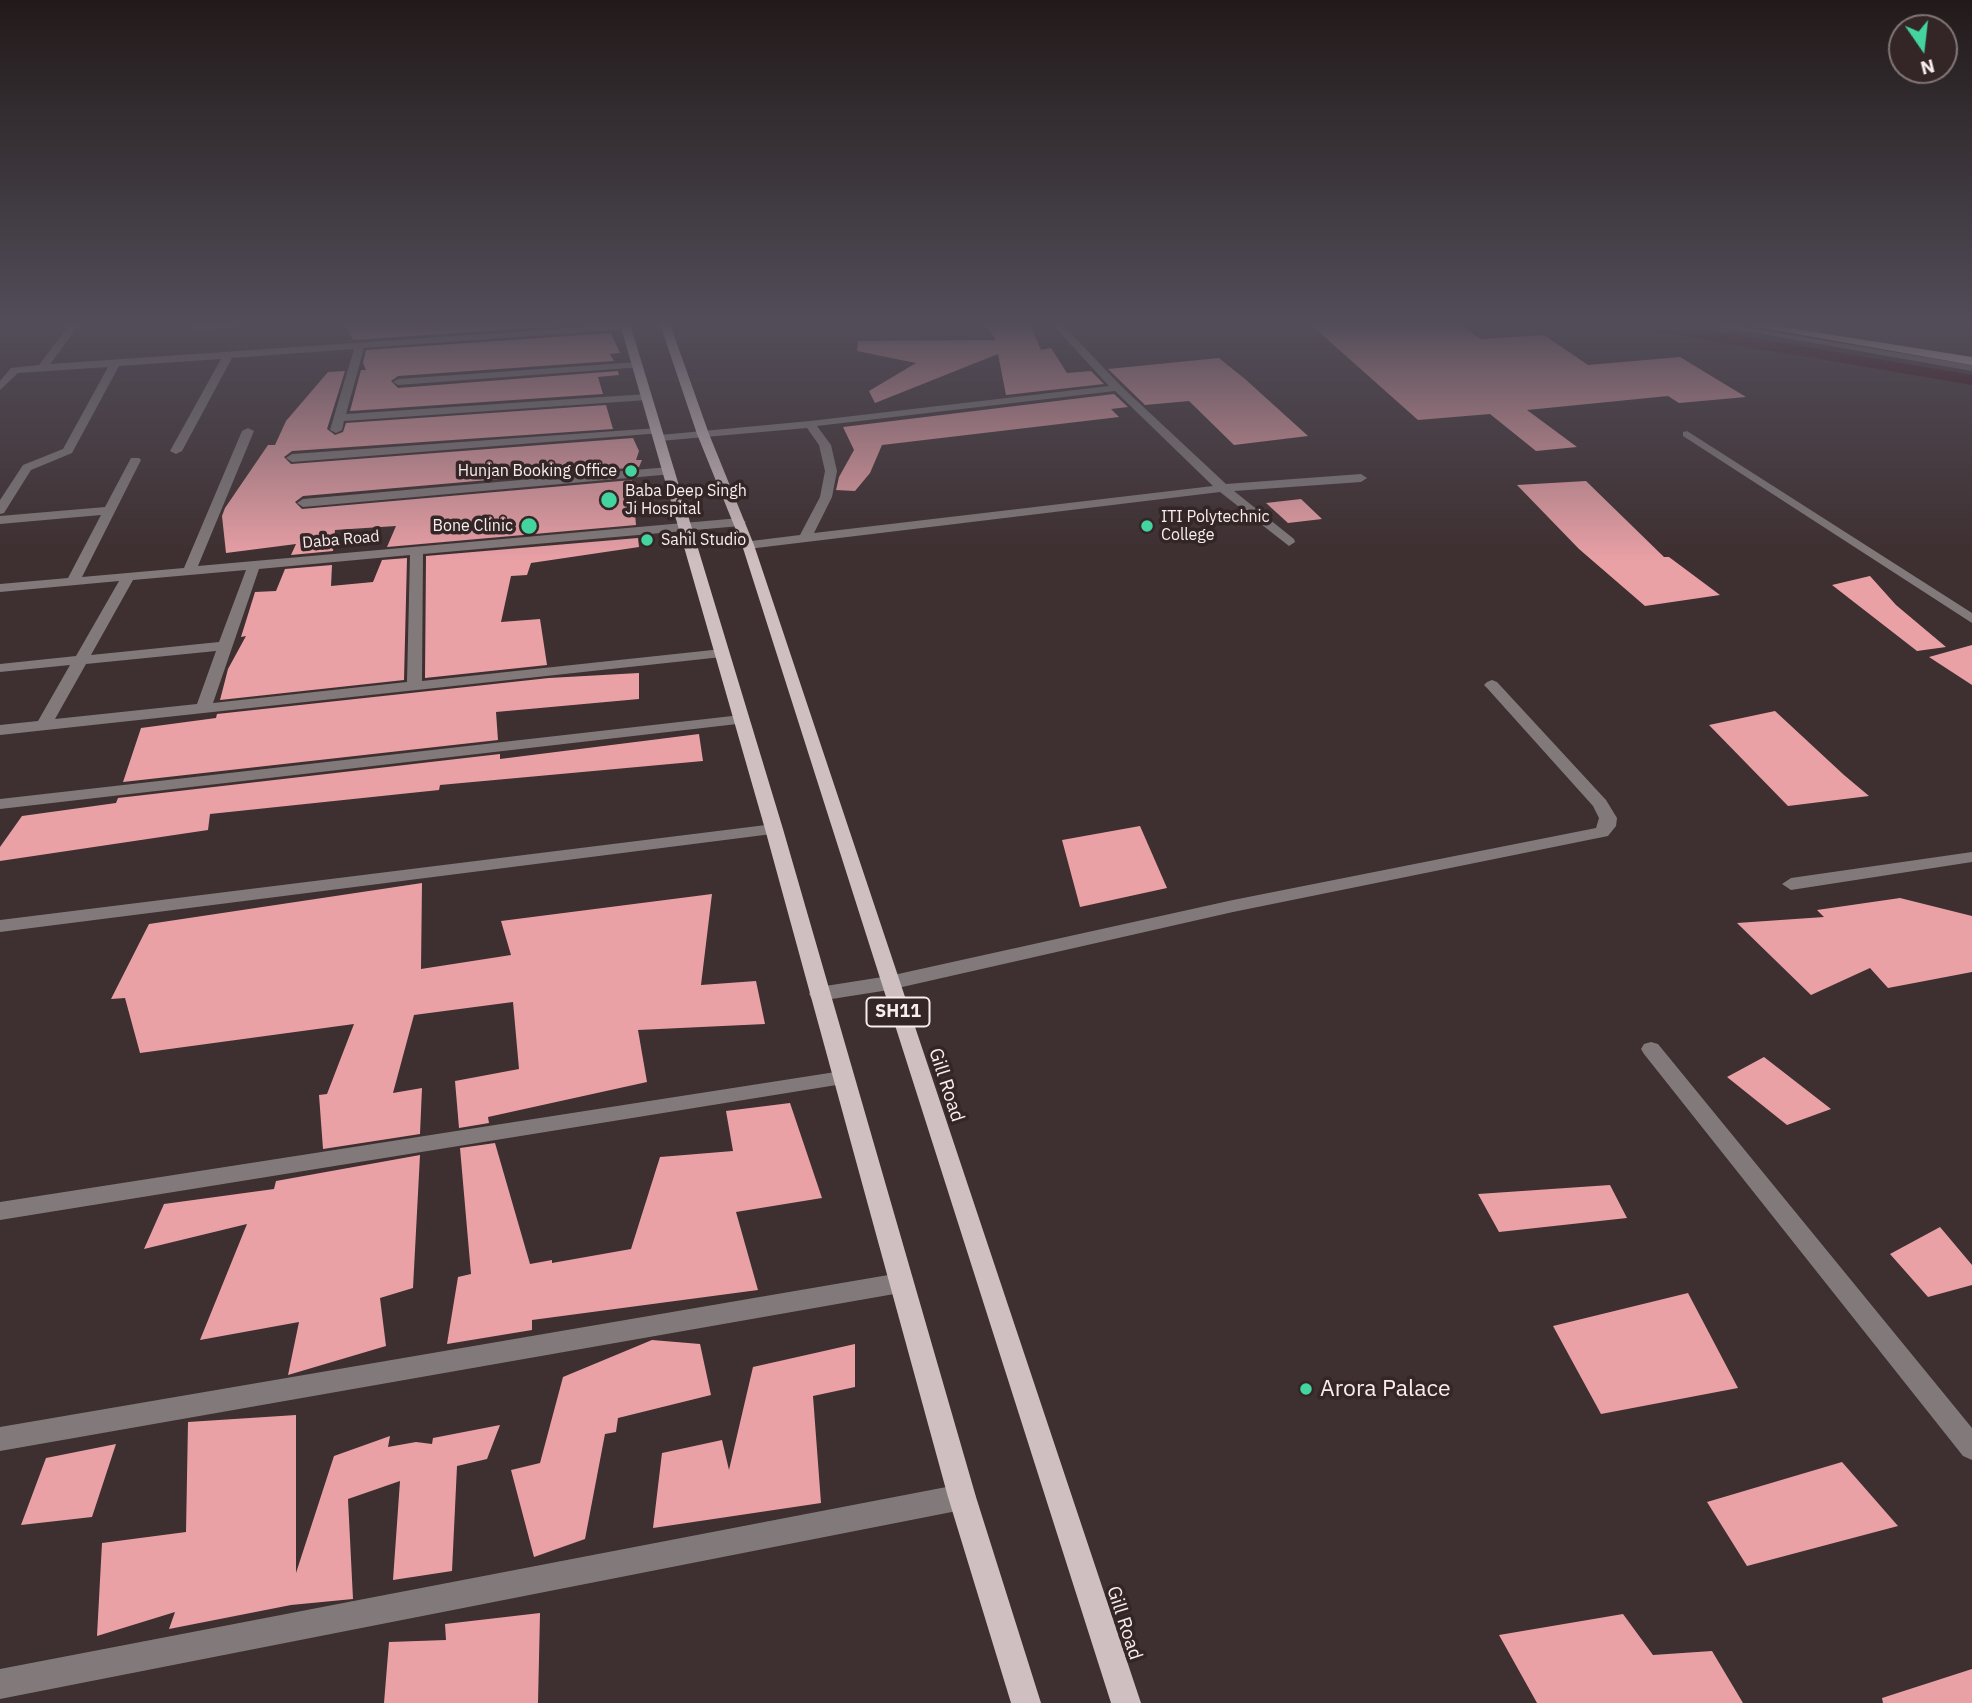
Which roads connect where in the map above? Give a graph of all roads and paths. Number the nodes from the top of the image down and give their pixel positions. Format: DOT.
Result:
graph roads {
  1 [pos="94,403"];
  2 [pos="202,403"];
  3 [pos="343,403"];
  4 [pos="573,403"];
  5 [pos="649,403"];
  6 [pos="693,403"];
  7 [pos="996,403"];
  8 [pos="1133,403"];
  9 [pos="813,427"];
  10 [pos="248,431"];
  11 [pos="1687,434"];
  12 [pos="705,437"];
  13 [pos="660,438"];
  14 [pos="176,451"];
  15 [pos="292,458"];
  16 [pos="135,460"];
  17 [pos="669,471"];
  18 [pos="1361,478"];
  19 [pos="1223,488"];
  20 [pos="303,503"];
  21 [pos="0,510"];
  22 [pos="110,510"];
  23 [pos="0,520"];
  24 [pos="740,522"];
  25 [pos="686,528"];
  26 [pos="806,536"];
  27 [pos="1289,542"];
  28 [pos="748,545"];
  29 [pos="418,551"];
  30 [pos="254,565"];
  31 [pos="190,569"];
  32 [pos="129,575"];
  33 [pos="74,580"];
  34 [pos="1,589"];
  35 [pos="1972,619"];
  36 [pos="222,646"];
  37 [pos="722,653"];
  38 [pos="81,659"];
  39 [pos="0,668"];
  40 [pos="414,685"];
  41 [pos="1492,685"];
  42 [pos="203,708"];
  43 [pos="741,720"];
  44 [pos="44,725"];
  45 [pos="0,730"];
  46 [pos="0,804"];
  47 [pos="774,829"];
  48 [pos="1972,857"];
  49 [pos="1791,884"];
  50 [pos="0,926"];
  51 [pos="888,983"];
  52 [pos="819,994"];
  53 [pos="1651,1049"];
  54 [pos="842,1078"];
  55 [pos="0,1211"];
  56 [pos="900,1283"];
  57 [pos="0,1439"];
  58 [pos="1972,1448"];
  59 [pos="962,1497"];
  60 [pos="0,1684"];
  61 [pos="1026,1703"];
  62 [pos="1126,1703"];
  1 -- 21 [label="street"];
  2 -- 14 [label="street"];
  3 -- 4 [label="street"];
  5 -- 13 [label="main road"];
  6 -- 12 [label="main road, Gill Road / SH11"];
  7 -- 9 [label="street"];
  8 -- 19 [label="street"];
  9 -- 12 [label="street"];
  9 -- 26 [label="street"];
  10 -- 31 [label="street"];
  11 -- 35 [label="street"];
  12 -- 13 [label="street"];
  12 -- 24 [label="main road, Gill Road / SH11"];
  13 -- 15 [label="street"];
  13 -- 17 [label="main road"];
  16 -- 22 [label="street"];
  17 -- 20 [label="street"];
  17 -- 25 [label="main road"];
  18 -- 19 [label="street"];
  19 -- 26 [label="street"];
  19 -- 27 [label="street"];
  22 -- 23 [label="street"];
  22 -- 33 [label="street"];
  24 -- 25 [label="street, Daba Road"];
  24 -- 28 [label="main road, Gill Road / SH11"];
  25 -- 29 [label="street, Daba Road"];
  25 -- 37 [label="main road"];
  26 -- 28 [label="street"];
  28 -- 51 [label="main road, Gill Road / SH11"];
  29 -- 30 [label="street, Daba Road"];
  29 -- 40 [label="street"];
  30 -- 31 [label="street, Daba Road"];
  30 -- 36 [label="street"];
  31 -- 32 [label="street, Daba Road"];
  32 -- 33 [label="street, Daba Road"];
  32 -- 38 [label="street"];
  33 -- 34 [label="street, Daba Road"];
  36 -- 38 [label="street"];
  36 -- 42 [label="street"];
  37 -- 40 [label="street"];
  37 -- 43 [label="main road"];
  38 -- 39 [label="street"];
  38 -- 44 [label="street"];
  40 -- 42 [label="street"];
  41 -- 51 [label="street"];
  42 -- 44 [label="street"];
  43 -- 46 [label="street"];
  43 -- 47 [label="main road"];
  44 -- 45 [label="street"];
  47 -- 50 [label="street"];
  47 -- 52 [label="main road"];
  48 -- 49 [label="street"];
  51 -- 52 [label="street"];
  51 -- 62 [label="main road, Gill Road / SH11"];
  52 -- 54 [label="main road"];
  53 -- 58 [label="street"];
  54 -- 55 [label="street"];
  54 -- 56 [label="main road"];
  56 -- 57 [label="street"];
  56 -- 59 [label="main road"];
  59 -- 60 [label="street"];
  59 -- 61 [label="main road"];
}
